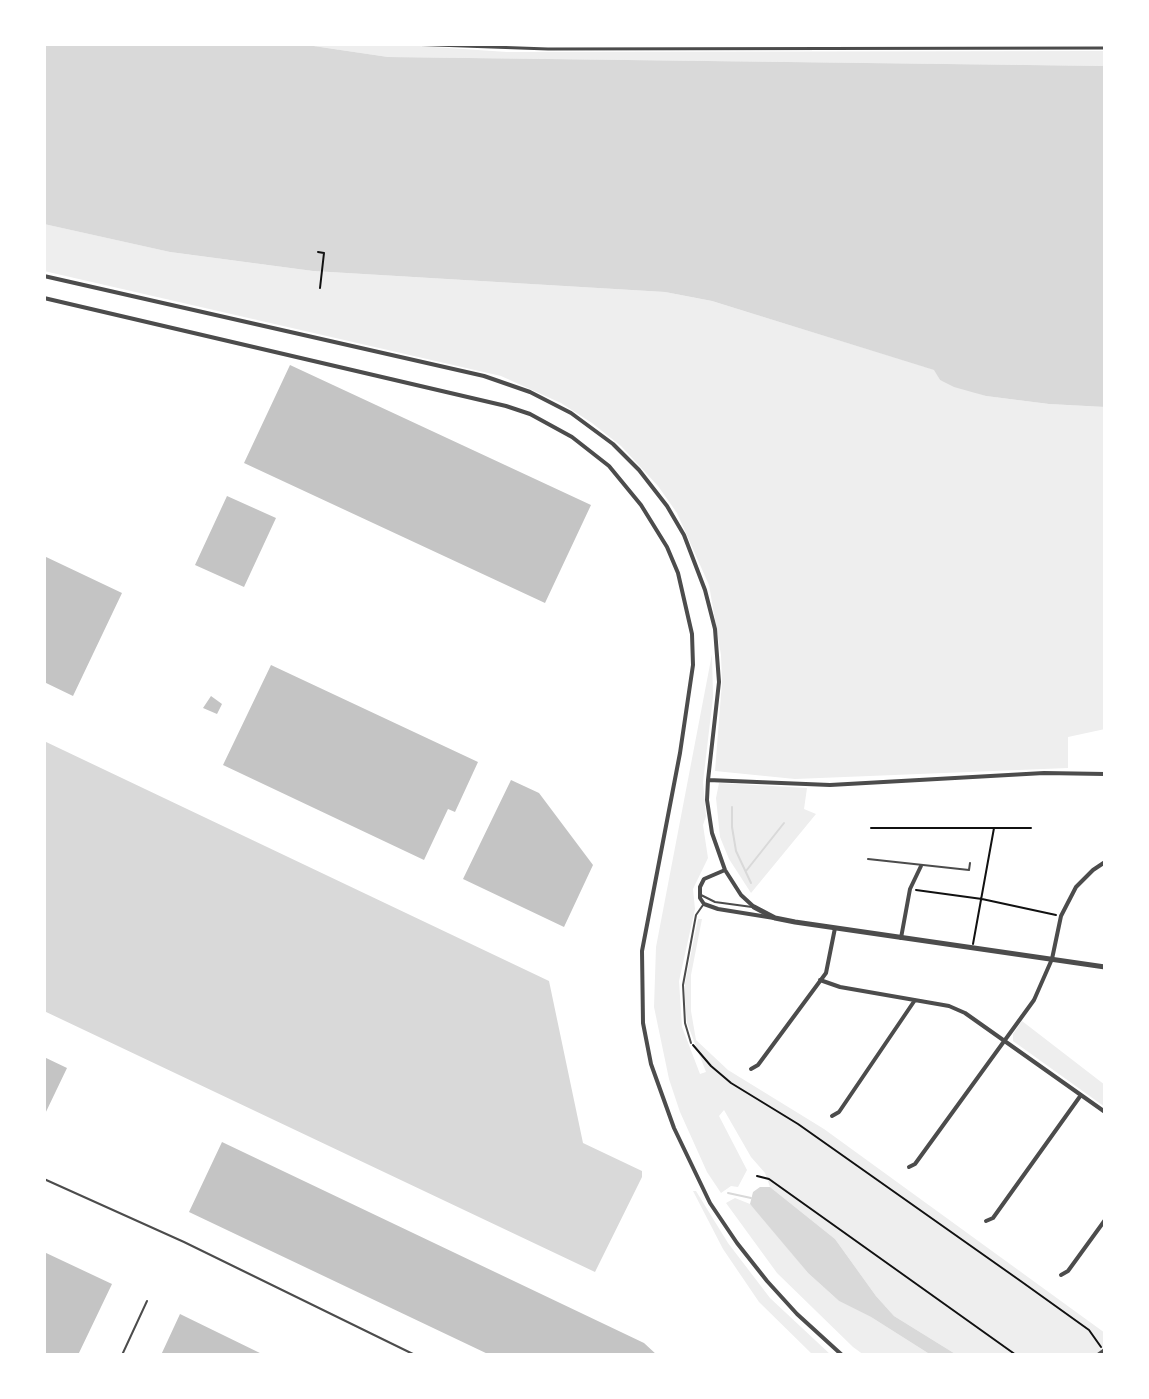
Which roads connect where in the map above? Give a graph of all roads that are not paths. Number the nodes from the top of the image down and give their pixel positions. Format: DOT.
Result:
graph roads {
  1 [pos="407,44"];
  2 [pos="538,47"];
  3 [pos="1105,48"];
  4 [pos="44,276"];
  5 [pos="44,298"];
  6 [pos="1105,774"];
  7 [pos="708,780"];
  8 [pos="868,859"];
  9 [pos="1105,862"];
  10 [pos="970,863"];
  11 [pos="921,866"];
  12 [pos="725,870"];
  13 [pos="700,894"];
  14 [pos="704,904"];
  15 [pos="754,907"];
  16 [pos="775,918"];
  17 [pos="835,928"];
  18 [pos="901,938"];
  19 [pos="1052,959"];
  20 [pos="1105,967"];
  21 [pos="820,980"];
  22 [pos="915,1000"];
  23 [pos="1006,1040"];
  24 [pos="691,1043"];
  25 [pos="751,1069"];
  26 [pos="1081,1095"];
  27 [pos="1105,1112"];
  28 [pos="832,1116"];
  29 [pos="909,1167"];
  30 [pos="44,1179"];
  31 [pos="1105,1220"];
  32 [pos="986,1221"];
  33 [pos="1061,1275"];
  34 [pos="147,1301"];
  35 [pos="1105,1350"];
  36 [pos="122,1355"];
  37 [pos="415,1355"];
  38 [pos="842,1355"];
  39 [pos="1098,1355"];
  1 -- 2 [label="street"];
  2 -- 3 [label="street"];
  4 -- 7 [label="street"];
  5 -- 38 [label="street"];
  6 -- 7 [label="street"];
  7 -- 12 [label="street"];
  8 -- 11 [label="lane"];
  9 -- 19 [label="street"];
  10 -- 11 [label="lane"];
  11 -- 18 [label="street"];
  12 -- 13 [label="street"];
  12 -- 15 [label="street"];
  13 -- 14 [label="street"];
  13 -- 15 [label="lane"];
  14 -- 16 [label="street"];
  14 -- 24 [label="lane"];
  15 -- 16 [label="street"];
  16 -- 17 [label="street"];
  17 -- 18 [label="street"];
  17 -- 21 [label="street"];
  18 -- 19 [label="street"];
  19 -- 20 [label="street"];
  19 -- 23 [label="street"];
  21 -- 22 [label="street"];
  21 -- 25 [label="street"];
  22 -- 23 [label="street"];
  22 -- 28 [label="street"];
  23 -- 26 [label="street"];
  23 -- 29 [label="street"];
  26 -- 27 [label="street"];
  26 -- 32 [label="street"];
  30 -- 37 [label="lane"];
  31 -- 33 [label="street"];
  34 -- 36 [label="lane"];
  35 -- 39 [label="street"];
}
